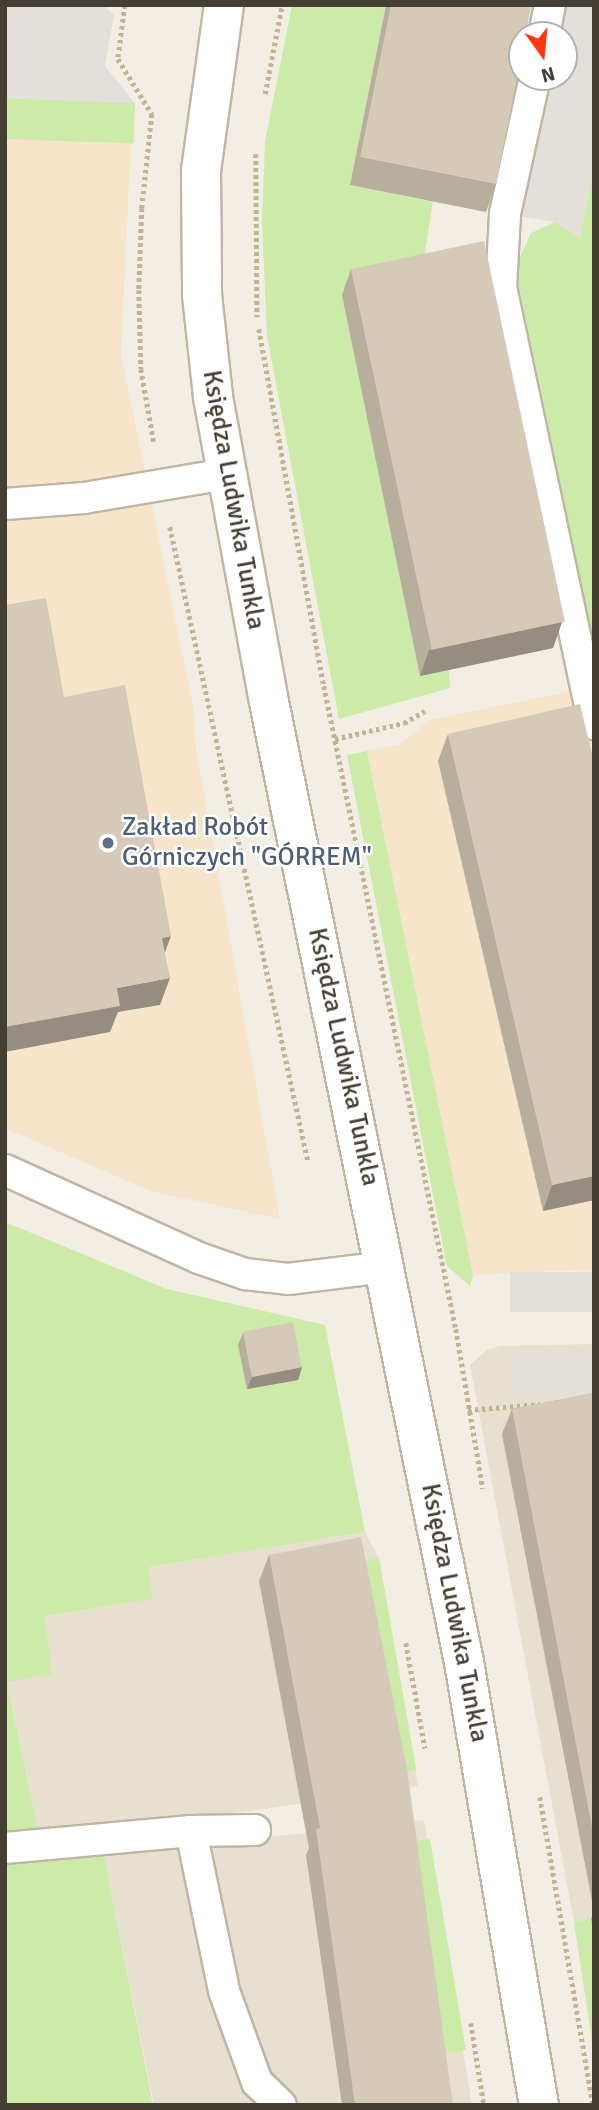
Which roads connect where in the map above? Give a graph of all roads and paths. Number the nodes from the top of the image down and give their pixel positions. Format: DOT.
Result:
graph roads {
  1 [pos="224,5"];
  2 [pos="282,5"];
  3 [pos="532,91"];
  4 [pos="264,97"];
  5 [pos="257,144"];
  6 [pos="226,474"];
  7 [pos="5,504"];
  8 [pos="425,711"];
  9 [pos="594,724"];
  10 [pos="335,739"];
  11 [pos="5,1170"];
  12 [pos="386,1267"];
  13 [pos="543,1404"];
  14 [pos="468,1410"];
  15 [pos="486,1504"];
  16 [pos="539,1788"];
  17 [pos="255,1830"];
  18 [pos="191,1831"];
  19 [pos="5,1848"];
  20 [pos="281,2105"];
  21 [pos="539,2105"];
  22 [pos="593,2105"];
  1 -- 6 [label="street, Księdza Ludwika Tunkla"];
  2 -- 4 [label="path"];
  3 -- 9 [label="lane"];
  5 -- 10 [label="path"];
  6 -- 7 [label="lane"];
  6 -- 12 [label="street, Księdza Ludwika Tunkla"];
  8 -- 10 [label="path"];
  10 -- 14 [label="path"];
  11 -- 12 [label="lane"];
  12 -- 21 [label="street, Księdza Ludwika Tunkla"];
  13 -- 14 [label="path"];
  14 -- 15 [label="path"];
  16 -- 22 [label="path"];
  17 -- 18 [label="lane"];
  18 -- 19 [label="lane"];
  18 -- 20 [label="lane"];
}
